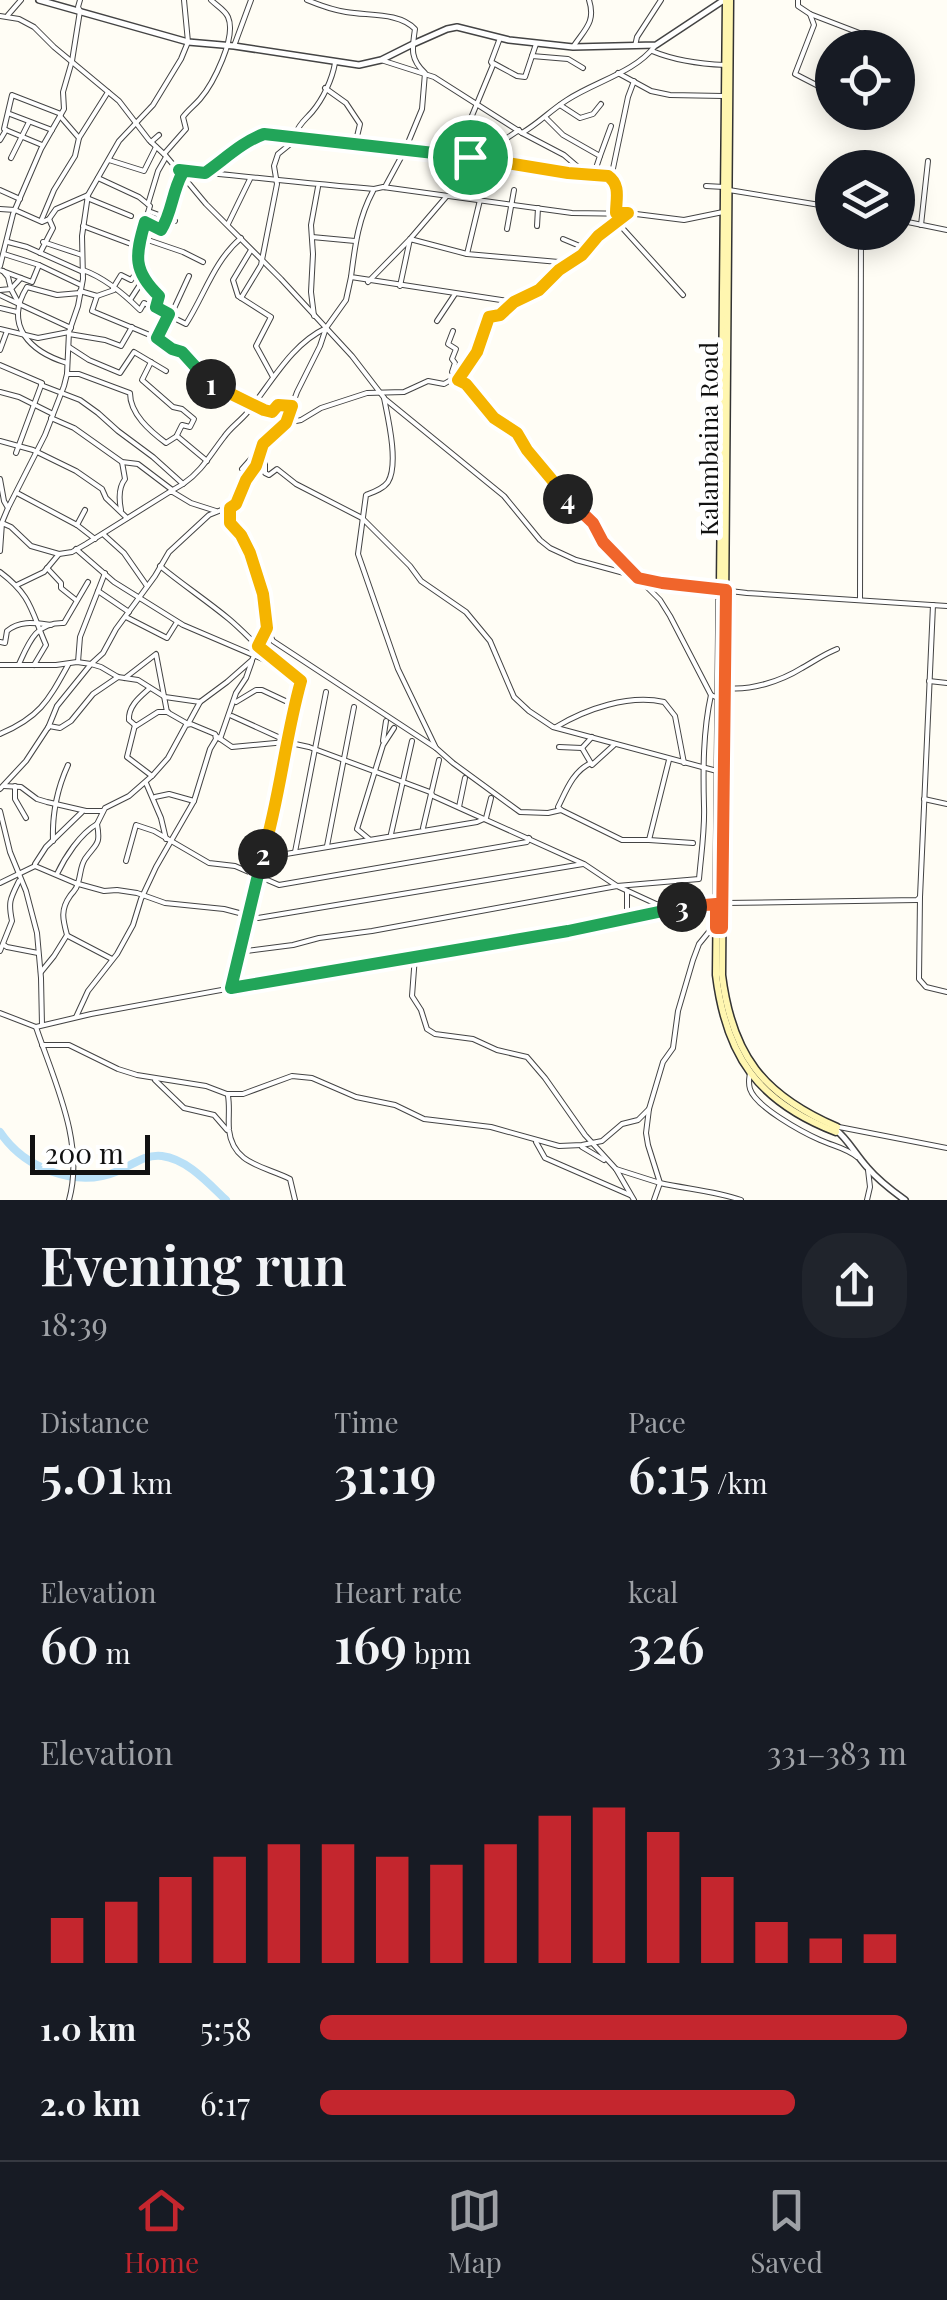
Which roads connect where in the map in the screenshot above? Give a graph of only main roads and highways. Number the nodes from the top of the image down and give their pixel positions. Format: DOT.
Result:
graph roads {
  1 [pos="727,0"];
  2 [pos="726,189"];
  3 [pos="722,590"];
  4 [pos="720,904"];
  5 [pos="719,928"];
  1 -- 2 [label="main road, Kalambaina Road"];
  1 -- 2 [label="main road"];
  2 -- 3 [label="main road, Kalambaina Road"];
  2 -- 3 [label="main road"];
  3 -- 4 [label="main road, Kalambaina Road"];
  3 -- 4 [label="main road"];
  4 -- 5 [label="main road, Kalambaina Road"];
  5 -- 5 [label="main road, Kalambaina Road"];
}
